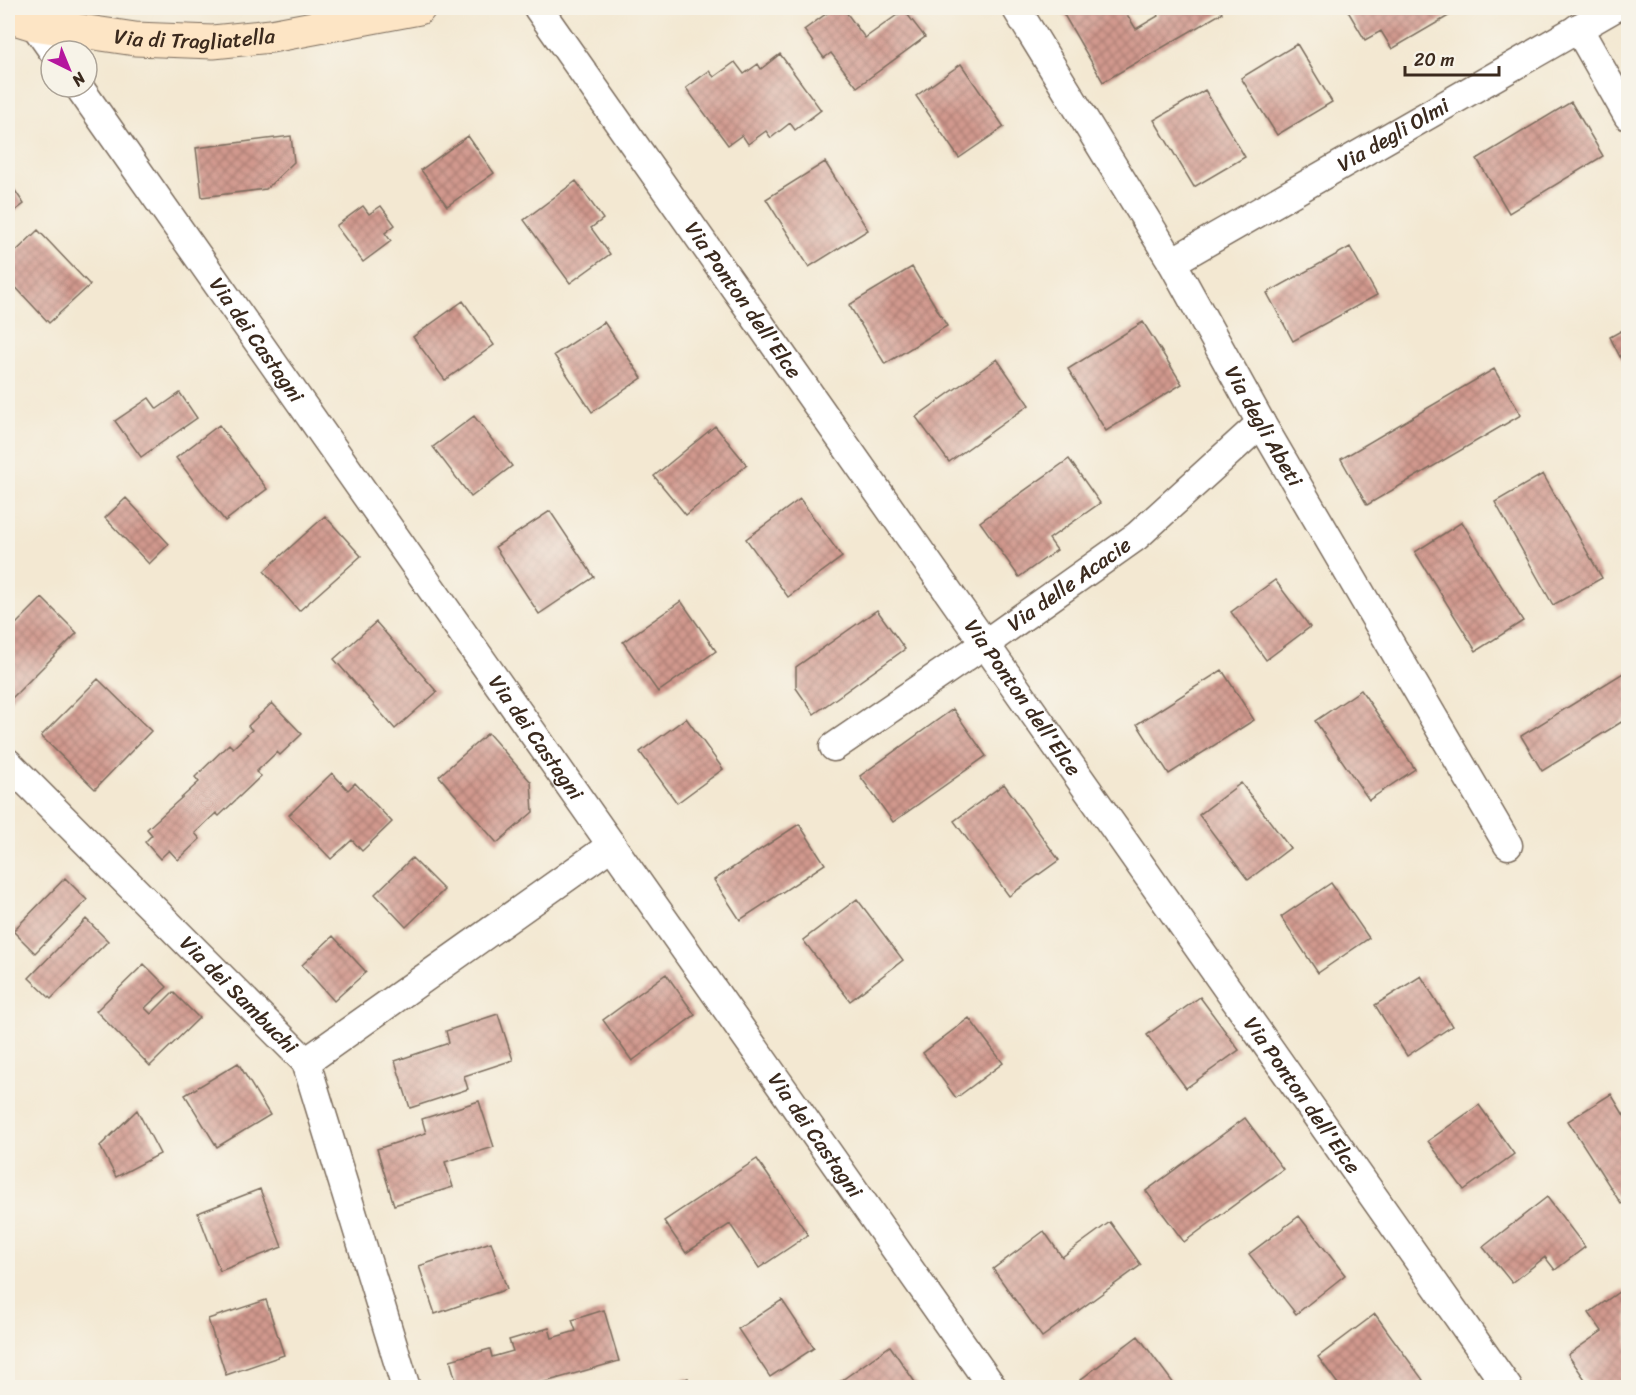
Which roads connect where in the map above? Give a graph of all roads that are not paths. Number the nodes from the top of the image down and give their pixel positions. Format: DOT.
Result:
graph roads {
  1 [pos="419,8"];
  2 [pos="538,8"];
  3 [pos="1016,8"];
  4 [pos="1614,8"];
  5 [pos="21,20"];
  6 [pos="1578,28"];
  7 [pos="41,39"];
  8 [pos="87,99"];
  9 [pos="1629,116"];
  10 [pos="1172,262"];
  11 [pos="1261,423"];
  12 [pos="986,643"];
  13 [pos="834,747"];
  14 [pos="8,763"];
  15 [pos="612,845"];
  16 [pos="1508,845"];
  17 [pos="306,1062"];
  18 [pos="406,1388"];
  19 [pos="993,1388"];
  20 [pos="1508,1388"];
  1 -- 5 [label="street, Via di Tragliatella"];
  2 -- 12 [label="street, Via Ponton dell'Elce"];
  3 -- 10 [label="street, Via degli Abeti"];
  4 -- 6 [label="street, Via degli Olmi"];
  5 -- 7 [label="street"];
  6 -- 9 [label="street"];
  6 -- 10 [label="street, Via degli Olmi"];
  8 -- 15 [label="street, Via dei Castagni"];
  10 -- 11 [label="street, Via degli Abeti"];
  11 -- 12 [label="street, Via delle Acacie"];
  11 -- 16 [label="street, Via degli Abeti"];
  12 -- 13 [label="street, Via delle Acacie"];
  12 -- 20 [label="street, Via Ponton dell'Elce"];
  14 -- 17 [label="street, Via dei Sambuchi"];
  15 -- 17 [label="street"];
  15 -- 19 [label="street, Via dei Castagni"];
  17 -- 18 [label="street, Via dei Sambuchi"];
}
